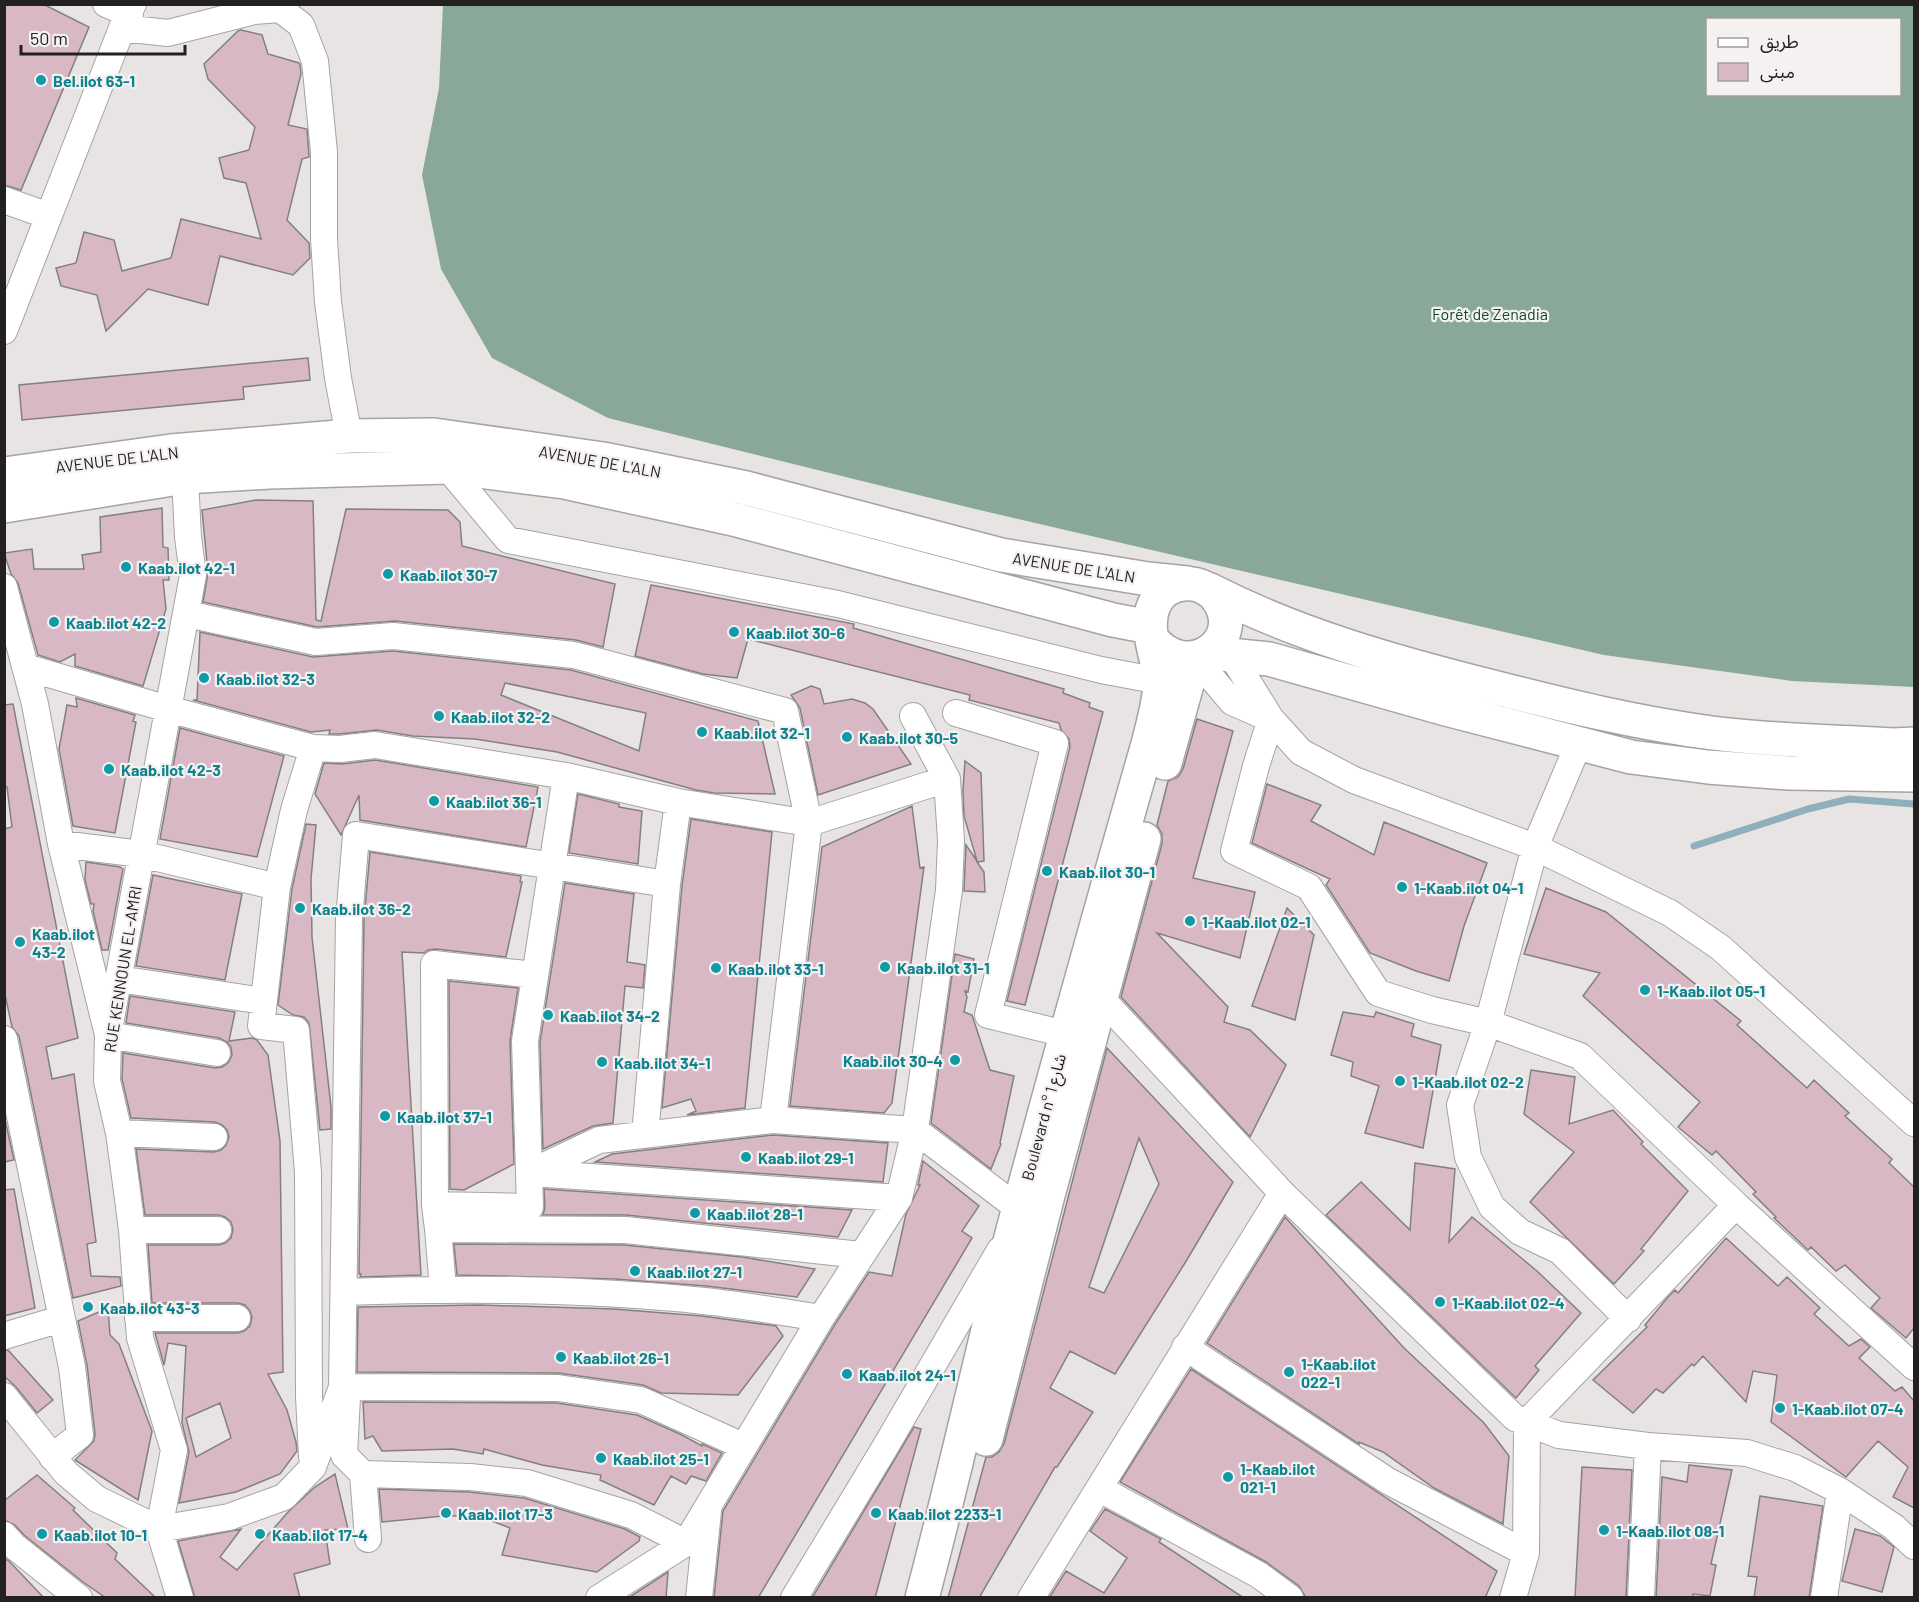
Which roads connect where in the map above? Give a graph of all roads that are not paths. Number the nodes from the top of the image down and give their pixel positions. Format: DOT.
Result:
graph roads {
  1 [pos="106,4"];
  2 [pos="129,15"];
  3 [pos="4,200"];
  4 [pos="49,216"];
  5 [pos="4,331"];
  6 [pos="349,436"];
  7 [pos="447,467"];
  8 [pos="4,474"];
  9 [pos="185,477"];
  10 [pos="4,506"];
  11 [pos="4,587"];
  12 [pos="1198,587"];
  13 [pos="187,614"];
  14 [pos="1151,633"];
  15 [pos="1209,653"];
  16 [pos="26,667"];
  17 [pos="1160,681"];
  18 [pos="168,709"];
  19 [pos="956,713"];
  20 [pos="912,716"];
  21 [pos="1271,718"];
  22 [pos="1579,743"];
  23 [pos="1914,744"];
  24 [pos="313,748"];
  25 [pos="566,776"];
  26 [pos="1914,776"];
  27 [pos="946,779"];
  28 [pos="678,802"];
  29 [pos="809,823"];
  30 [pos="61,844"];
  31 [pos="1536,847"];
  32 [pos="141,854"];
  33 [pos="552,866"];
  34 [pos="668,884"];
  35 [pos="278,886"];
  36 [pos="535,975"];
  37 [pos="119,979"];
  38 [pos="1101,998"];
  39 [pos="263,1001"];
  40 [pos="1488,1023"];
  41 [pos="1065,1034"];
  42 [pos="108,1035"];
  43 [pos="4,1039"];
  44 [pos="217,1053"];
  45 [pos="773,1120"];
  46 [pos="1914,1123"];
  47 [pos="915,1130"];
  48 [pos="119,1133"];
  49 [pos="645,1135"];
  50 [pos="214,1137"];
  51 [pos="529,1173"];
  52 [pos="1282,1193"];
  53 [pos="899,1198"];
  54 [pos="1737,1205"];
  55 [pos="437,1217"];
  56 [pos="1017,1218"];
  57 [pos="132,1230"];
  58 [pos="218,1230"];
  59 [pos="861,1255"];
  60 [pos="443,1289"];
  61 [pos="344,1292"];
  62 [pos="138,1318"];
  63 [pos="237,1318"];
  64 [pos="821,1318"];
  65 [pos="62,1319"];
  66 [pos="1628,1319"];
  67 [pos="4,1336"];
  68 [pos="1185,1347"];
  69 [pos="1914,1367"];
  70 [pos="345,1388"];
  71 [pos="4,1396"];
  72 [pos="1527,1422"];
  73 [pos="743,1446"];
  74 [pos="1648,1446"];
  75 [pos="52,1457"];
  76 [pos="313,1467"];
  77 [pos="363,1474"];
  78 [pos="1100,1489"];
  79 [pos="1840,1491"];
  80 [pos="709,1503"];
  81 [pos="159,1529"];
  82 [pos="4,1535"];
  83 [pos="368,1539"];
  84 [pos="686,1543"];
  85 [pos="1914,1546"];
  86 [pos="1526,1553"];
  87 [pos="79,1598"];
  88 [pos="180,1598"];
  89 [pos="599,1598"];
  90 [pos="699,1598"];
  91 [pos="794,1598"];
  92 [pos="922,1598"];
  93 [pos="944,1598"];
  94 [pos="1031,1598"];
  95 [pos="1290,1598"];
  96 [pos="1513,1598"];
  97 [pos="1641,1598"];
  98 [pos="1824,1598"];
  1 -- 2 [label="street"];
  2 -- 4 [label="street"];
  2 -- 6 [label="street"];
  3 -- 4 [label="street"];
  4 -- 5 [label="street"];
  6 -- 8 [label="main road, AVENUE DE L'ALN"];
  6 -- 12 [label="main road, AVENUE DE L'ALN"];
  7 -- 9 [label="main road"];
  7 -- 14 [label="main road"];
  7 -- 17 [label="street"];
  9 -- 10 [label="main road"];
  9 -- 13 [label="street, RUE KENNOUN EL-AMRI"];
  11 -- 16 [label="street"];
  12 -- 14 [label="main road"];
  12 -- 15 [label="main road"];
  12 -- 23 [label="main road"];
  13 -- 18 [label="street, RUE KENNOUN EL-AMRI"];
  13 -- 29 [label="street"];
  14 -- 15 [label="main road"];
  14 -- 17 [label="main road, Boulevard n° شارع 1"];
  15 -- 21 [label="street"];
  15 -- 21 [label="street"];
  15 -- 22 [label="main road"];
  15 -- 38 [label="main road, Boulevard n° شارع 1"];
  16 -- 18 [label="street"];
  16 -- 30 [label="street"];
  17 -- 41 [label="main road, Boulevard n° شارع 1"];
  18 -- 24 [label="street"];
  18 -- 32 [label="street, RUE KENNOUN EL-AMRI"];
  19 -- 41 [label="street"];
  20 -- 27 [label="street"];
  21 -- 31 [label="street"];
  21 -- 40 [label="street"];
  22 -- 26 [label="main road"];
  22 -- 31 [label="street"];
  24 -- 25 [label="street"];
  24 -- 35 [label="street"];
  25 -- 28 [label="street"];
  25 -- 33 [label="street"];
  27 -- 29 [label="street"];
  27 -- 47 [label="street"];
  28 -- 29 [label="street"];
  28 -- 34 [label="street"];
  29 -- 45 [label="street"];
  30 -- 32 [label="street"];
  30 -- 42 [label="street"];
  31 -- 40 [label="street"];
  31 -- 46 [label="street"];
  32 -- 35 [label="street"];
  32 -- 37 [label="street, RUE KENNOUN EL-AMRI"];
  33 -- 34 [label="street"];
  33 -- 36 [label="street"];
  33 -- 61 [label="street"];
  34 -- 49 [label="street"];
  35 -- 39 [label="street"];
  36 -- 51 [label="street"];
  36 -- 55 [label="street"];
  37 -- 39 [label="street"];
  37 -- 42 [label="street, RUE KENNOUN EL-AMRI"];
  38 -- 52 [label="street"];
  38 -- 93 [label="main road, Boulevard n° شارع 1"];
  39 -- 76 [label="street"];
  40 -- 54 [label="street"];
  40 -- 66 [label="street"];
  41 -- 56 [label="main road, Boulevard n° شارع 1"];
  42 -- 44 [label="street"];
  42 -- 48 [label="street, RUE KENNOUN EL-AMRI"];
  43 -- 65 [label="street"];
  45 -- 47 [label="street"];
  45 -- 49 [label="street"];
  47 -- 53 [label="street"];
  47 -- 56 [label="street"];
  48 -- 50 [label="street"];
  48 -- 57 [label="street, RUE KENNOUN EL-AMRI"];
  49 -- 51 [label="street"];
  51 -- 53 [label="street"];
  51 -- 55 [label="street"];
  52 -- 68 [label="street"];
  52 -- 72 [label="street"];
  53 -- 59 [label="street"];
  54 -- 66 [label="street"];
  54 -- 69 [label="street"];
  55 -- 59 [label="street"];
  55 -- 60 [label="street"];
  56 -- 91 [label="street"];
  56 -- 92 [label="main road, Boulevard n° شارع 1"];
  57 -- 58 [label="street"];
  57 -- 62 [label="street, RUE KENNOUN EL-AMRI"];
  59 -- 64 [label="street"];
  60 -- 61 [label="street"];
  60 -- 64 [label="street"];
  61 -- 70 [label="street"];
  62 -- 63 [label="street"];
  62 -- 81 [label="street, RUE KENNOUN EL-AMRI"];
  64 -- 73 [label="street"];
  65 -- 67 [label="street"];
  65 -- 75 [label="street"];
  66 -- 72 [label="street"];
  68 -- 78 [label="street"];
  68 -- 86 [label="street"];
  70 -- 73 [label="street"];
  70 -- 76 [label="street"];
  70 -- 77 [label="street"];
  71 -- 75 [label="street"];
  72 -- 74 [label="street"];
  72 -- 86 [label="street"];
  73 -- 80 [label="street"];
  74 -- 79 [label="street"];
  74 -- 97 [label="street"];
  75 -- 81 [label="street"];
  76 -- 81 [label="street"];
  77 -- 83 [label="street"];
  77 -- 84 [label="street"];
  78 -- 94 [label="street"];
  78 -- 95 [label="street"];
  79 -- 85 [label="street"];
  79 -- 98 [label="street"];
  80 -- 84 [label="street"];
  80 -- 90 [label="street"];
  81 -- 88 [label="street"];
  82 -- 87 [label="street"];
  84 -- 89 [label="street"];
  86 -- 96 [label="street"];
}
